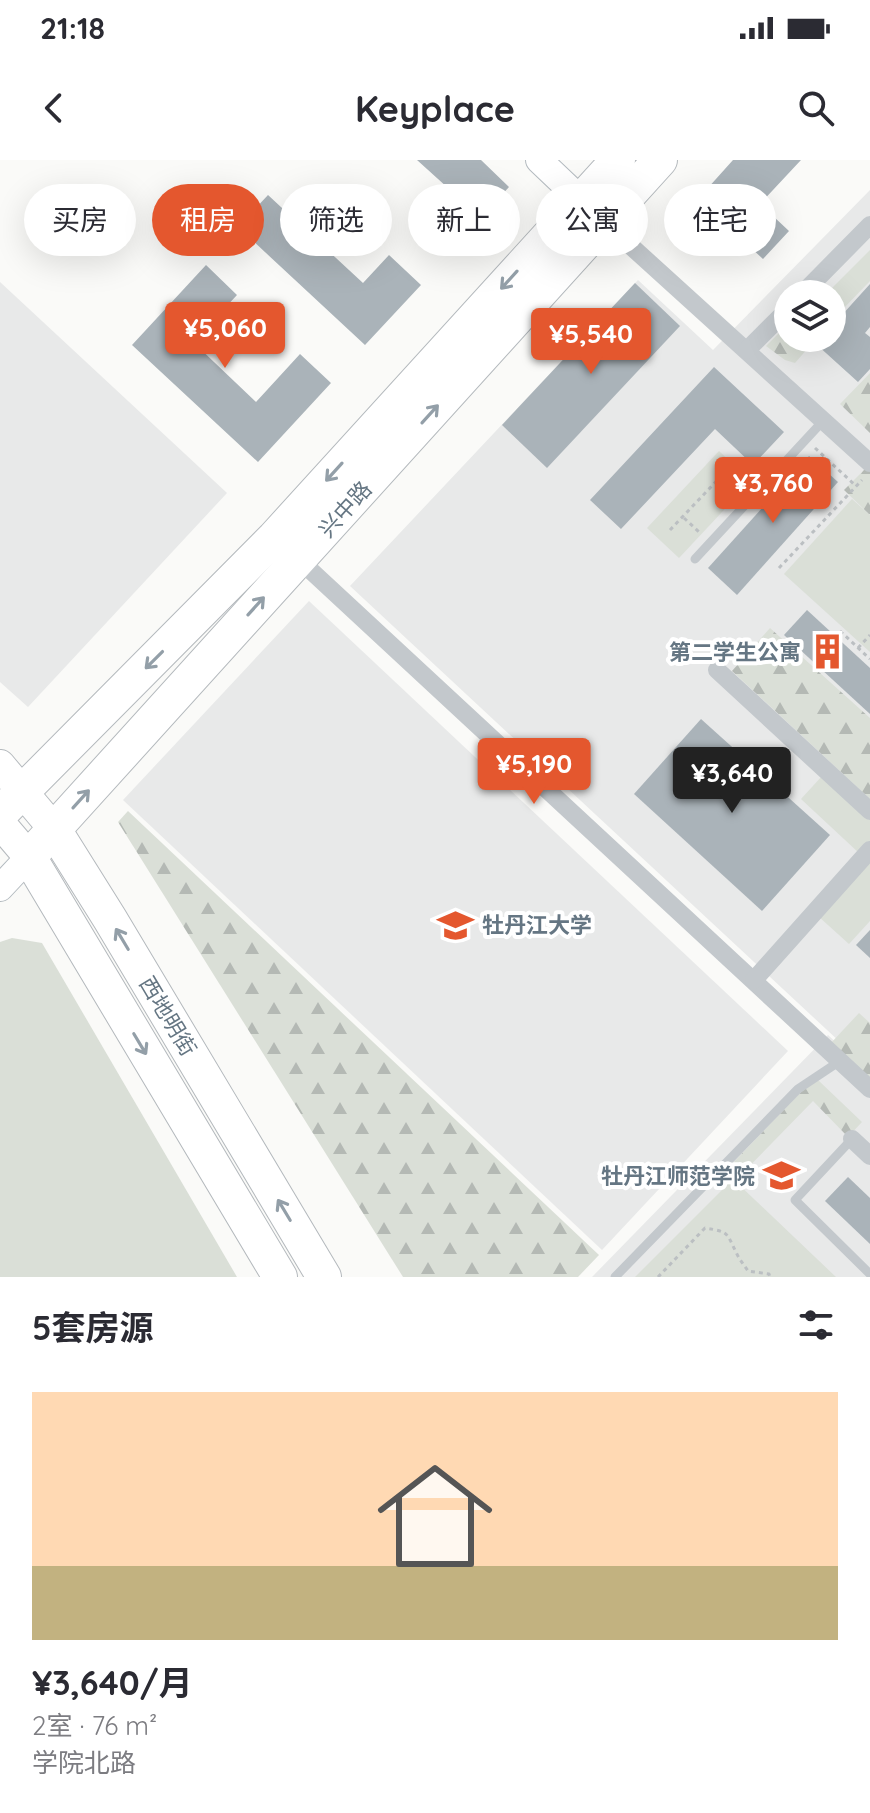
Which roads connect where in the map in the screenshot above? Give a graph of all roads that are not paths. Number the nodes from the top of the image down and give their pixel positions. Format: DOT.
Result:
graph roads {
  1 [pos="539,160"];
  2 [pos="618,160"];
  3 [pos="660,160"];
  4 [pos="564,184"];
  5 [pos="606,184"];
  6 [pos="628,184"];
  7 [pos="870,225"];
  8 [pos="552,256"];
  9 [pos="643,256"];
  10 [pos="816,280"];
  11 [pos="774,323"];
  12 [pos="747,350"];
  13 [pos="823,420"];
  14 [pos="868,469"];
  15 [pos="286,549"];
  16 [pos="695,559"];
  17 [pos="717,670"];
  18 [pos="0,765"];
  19 [pos="12,802"];
  20 [pos="870,811"];
  21 [pos="0,823"];
  22 [pos="53,828"];
  23 [pos="870,850"];
  24 [pos="29,857"];
  25 [pos="0,888"];
  26 [pos="754,980"];
  27 [pos="840,1061"];
  28 [pos="870,1089"];
  29 [pos="852,1139"];
  30 [pos="870,1156"];
  31 [pos="870,1274"];
  32 [pos="280,1277"];
  33 [pos="324,1277"];
  34 [pos="615,1277"];
  1 -- 4 [label="street"];
  2 -- 5 [label="highway, 兴中路"];
  3 -- 6 [label="highway, 兴中路"];
  7 -- 10 [label="street"];
  8 -- 15 [label="highway, 兴中路"];
  9 -- 12 [label="street"];
  11 -- 12 [label="street"];
  12 -- 13 [label="street"];
  13 -- 14 [label="street"];
  13 -- 16 [label="lane"];
  15 -- 19 [label="highway, 兴中路, one-way"];
  22 -- 15 [label="highway, 兴中路, one-way"];
  15 -- 26 [label="street"];
  17 -- 20 [label="street"];
  18 -- 19 [label="main road, 西地明街"];
  19 -- 22 [label="main road, 西地明街"];
  21 -- 24 [label="main road, 西地明街"];
  22 -- 24 [label="highway, 兴中路"];
  33 -- 22 [label="highway, 西地明街, one-way"];
  23 -- 26 [label="street"];
  24 -- 25 [label="street"];
  24 -- 32 [label="highway, 西地明街, one-way"];
  26 -- 27 [label="street"];
  27 -- 28 [label="street"];
  27 -- 34 [label="lane"];
  29 -- 30 [label="street"];
  29 -- 31 [label="lane"];
}
